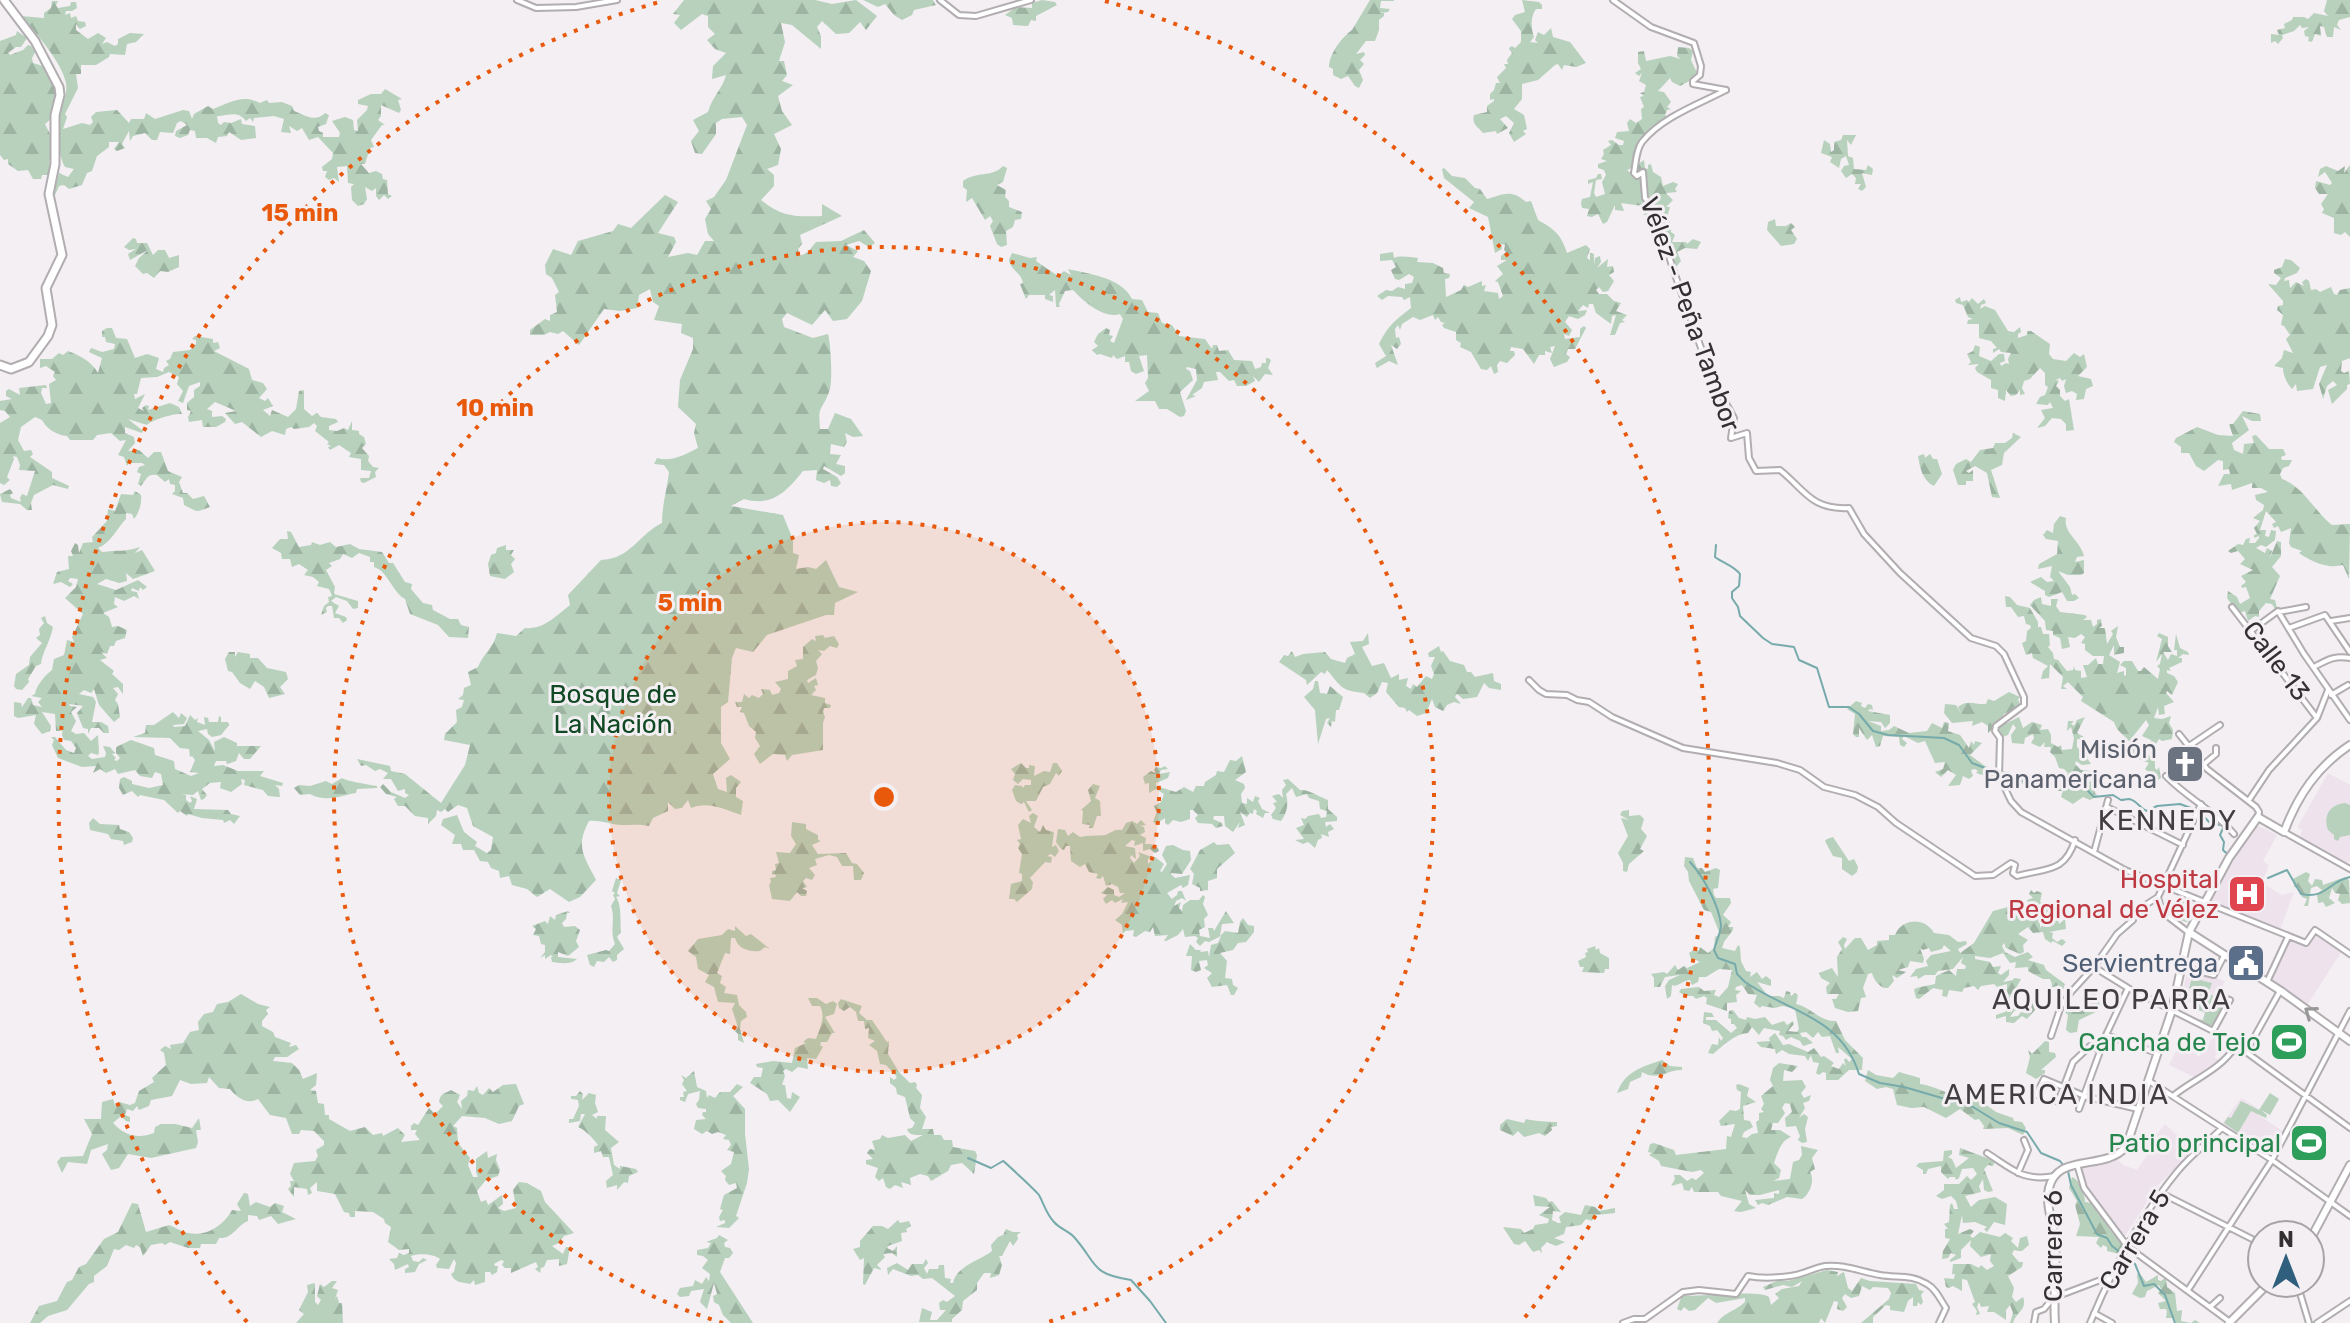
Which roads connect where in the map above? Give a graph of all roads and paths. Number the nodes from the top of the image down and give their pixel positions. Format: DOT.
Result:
graph roads {
  1 [pos="4,0"];
  2 [pos="517,0"];
  3 [pos="617,0"];
  4 [pos="940,0"];
  5 [pos="1031,0"];
  6 [pos="1613,0"];
  7 [pos="0,365"];
  8 [pos="2232,607"];
  9 [pos="2306,607"];
  10 [pos="2278,612"];
  11 [pos="2350,618"];
  12 [pos="2331,621"];
  13 [pos="2289,628"];
  14 [pos="2252,630"];
  15 [pos="2350,638"];
  16 [pos="2343,641"];
  17 [pos="2350,655"];
  18 [pos="2314,667"];
  19 [pos="1529,680"];
  20 [pos="2348,685"];
  21 [pos="2329,692"];
  22 [pos="2317,718"];
  23 [pos="2350,719"];
  24 [pos="2220,725"];
  25 [pos="2179,734"];
  26 [pos="2350,745"];
  27 [pos="2189,746"];
  28 [pos="2216,748"];
  29 [pos="2203,765"];
  30 [pos="2166,776"];
  31 [pos="2108,800"];
  32 [pos="2249,800"];
  33 [pos="2200,805"];
  34 [pos="2107,807"];
  35 [pos="2258,817"];
  36 [pos="2284,832"];
  37 [pos="2234,834"];
  38 [pos="2075,840"];
  39 [pos="2183,845"];
  40 [pos="2094,852"];
  41 [pos="2350,869"];
  42 [pos="2163,885"];
  43 [pos="2158,897"];
  44 [pos="2203,903"];
  45 [pos="2189,932"];
  46 [pos="2288,936"];
  47 [pos="2225,954"];
  48 [pos="2350,954"];
  49 [pos="2094,967"];
  50 [pos="2182,967"];
  51 [pos="2267,982"];
  52 [pos="2128,988"];
  53 [pos="2281,991"];
  54 [pos="2230,1000"];
  55 [pos="2172,1010"];
  56 [pos="2350,1011"];
  57 [pos="2213,1031"];
  58 [pos="2338,1033"];
  59 [pos="2106,1035"];
  60 [pos="2051,1036"];
  61 [pos="2350,1041"];
  62 [pos="2235,1047"];
  63 [pos="2100,1050"];
  64 [pos="2246,1052"];
  65 [pos="2158,1054"];
  66 [pos="2149,1081"];
  67 [pos="2063,1087"];
  68 [pos="2036,1095"];
  69 [pos="2083,1096"];
  70 [pos="2173,1096"];
  71 [pos="2306,1098"];
  72 [pos="2058,1102"];
  73 [pos="2079,1109"];
  74 [pos="2139,1109"];
  75 [pos="2222,1128"];
  76 [pos="2350,1128"];
  77 [pos="2024,1140"];
  78 [pos="1987,1153"];
  79 [pos="2272,1160"];
  80 [pos="2074,1165"];
  81 [pos="2350,1165"];
  82 [pos="2018,1173"];
  83 [pos="2058,1173"];
  84 [pos="2161,1193"];
  85 [pos="2330,1203"];
  86 [pos="2350,1216"];
  87 [pos="2321,1219"];
  88 [pos="2229,1227"];
  89 [pos="2246,1236"];
  90 [pos="2127,1249"];
  91 [pos="2111,1276"];
  92 [pos="2188,1290"];
  93 [pos="2053,1298"];
  94 [pos="2220,1298"];
  95 [pos="2253,1299"];
  96 [pos="2302,1299"];
  97 [pos="2350,1301"];
  98 [pos="2210,1307"];
  99 [pos="2094,1313"];
  100 [pos="2229,1322"];
  101 [pos="1623,1323"];
  102 [pos="1939,1323"];
  103 [pos="2034,1323"];
  104 [pos="2055,1323"];
  105 [pos="2090,1323"];
  106 [pos="2112,1323"];
  107 [pos="2309,1323"];
  108 [pos="2317,1323"];
  1 -- 7 [label="main road"];
  2 -- 3 [label="street"];
  4 -- 5 [label="street"];
  6 -- 38 [label="street, Vélez - Peña Tambor"];
  8 -- 14 [label="street, Calle 13"];
  9 -- 10 [label="street"];
  10 -- 13 [label="street"];
  10 -- 14 [label="street"];
  11 -- 12 [label="street"];
  12 -- 13 [label="street"];
  12 -- 16 [label="street"];
  13 -- 18 [label="street"];
  14 -- 22 [label="street, Calle 13"];
  15 -- 16 [label="street"];
  16 -- 17 [label="street"];
  17 -- 18 [label="street"];
  18 -- 21 [label="street"];
  19 -- 38 [label="street"];
  20 -- 21 [label="street"];
  21 -- 22 [label="street"];
  21 -- 23 [label="street"];
  22 -- 32 [label="street"];
  24 -- 27 [label="street"];
  25 -- 27 [label="street"];
  26 -- 36 [label="main road"];
  27 -- 29 [label="street"];
  28 -- 29 [label="street"];
  29 -- 32 [label="street"];
  30 -- 33 [label="street"];
  31 -- 34 [label="street"];
  32 -- 35 [label="street"];
  33 -- 37 [label="street"];
  33 -- 39 [label="street"];
  34 -- 39 [label="street"];
  34 -- 40 [label="street"];
  35 -- 36 [label="main road"];
  35 -- 44 [label="main road, Carrera 6"];
  36 -- 41 [label="street"];
  38 -- 40 [label="street"];
  39 -- 42 [label="street"];
  40 -- 42 [label="street"];
  42 -- 43 [label="street"];
  42 -- 44 [label="street"];
  43 -- 45 [label="street"];
  43 -- 49 [label="street"];
  44 -- 45 [label="main road, Carrera 6"];
  44 -- 46 [label="street"];
  45 -- 47 [label="main road"];
  45 -- 50 [label="main road, Carrera 6"];
  46 -- 48 [label="street"];
  46 -- 51 [label="street"];
  47 -- 50 [label="street"];
  47 -- 51 [label="main road"];
  49 -- 52 [label="street"];
  49 -- 60 [label="street"];
  50 -- 55 [label="main road, Carrera 6"];
  51 -- 53 [label="main road"];
  52 -- 55 [label="street"];
  52 -- 59 [label="street"];
  58 -- 53 [label="main road, one-way"];
  53 -- 64 [label="street"];
  54 -- 57 [label="street"];
  55 -- 57 [label="street"];
  55 -- 65 [label="main road, Carrera 6"];
  56 -- 58 [label="street"];
  57 -- 62 [label="street"];
  58 -- 61 [label="main road"];
  58 -- 71 [label="street"];
  59 -- 63 [label="street"];
  59 -- 65 [label="street"];
  62 -- 64 [label="street"];
  62 -- 70 [label="street"];
  63 -- 67 [label="street"];
  63 -- 69 [label="street"];
  64 -- 71 [label="street"];
  65 -- 66 [label="main road, Carrera 6"];
  66 -- 70 [label="street"];
  66 -- 74 [label="main road, Carrera 6"];
  67 -- 68 [label="street"];
  67 -- 69 [label="street"];
  67 -- 72 [label="street"];
  69 -- 73 [label="street"];
  69 -- 74 [label="street"];
  70 -- 75 [label="street"];
  71 -- 76 [label="street"];
  71 -- 79 [label="street"];
  74 -- 80 [label="main road, Carrera 6"];
  75 -- 79 [label="street"];
  75 -- 84 [label="street, Carrera 5"];
  77 -- 82 [label="street"];
  78 -- 82 [label="street"];
  79 -- 85 [label="street"];
  79 -- 88 [label="street"];
  80 -- 83 [label="main road, Carrera 6"];
  80 -- 90 [label="street"];
  81 -- 85 [label="main road"];
  82 -- 83 [label="street"];
  83 -- 93 [label="main road, Carrera 6"];
  84 -- 88 [label="street"];
  84 -- 90 [label="street, Carrera 5"];
  85 -- 86 [label="street"];
  85 -- 87 [label="main road"];
  88 -- 89 [label="street"];
  88 -- 92 [label="street"];
  90 -- 91 [label="street, Carrera 5"];
  90 -- 92 [label="street"];
  91 -- 93 [label="street"];
  91 -- 99 [label="street, Carrera 5"];
  92 -- 98 [label="street"];
  93 -- 103 [label="street"];
  93 -- 104 [label="main road, Carrera 6"];
  94 -- 98 [label="street"];
  95 -- 100 [label="main road"];
  96 -- 107 [label="street"];
  97 -- 108 [label="street"];
  98 -- 100 [label="street"];
  99 -- 105 [label="street, Carrera 5"];
  99 -- 106 [label="street"];
  101 -- 102 [label="street"];
}
